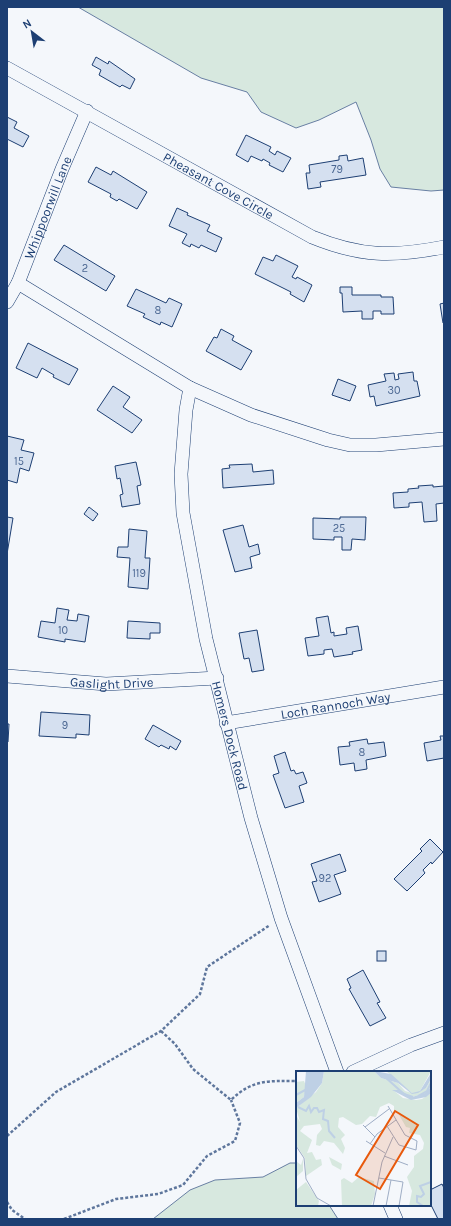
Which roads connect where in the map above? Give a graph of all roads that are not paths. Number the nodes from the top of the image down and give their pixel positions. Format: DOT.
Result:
graph roads {
  1 [pos="7,68"];
  2 [pos="87,111"];
  3 [pos="444,247"];
  4 [pos="18,283"];
  5 [pos="7,302"];
  6 [pos="190,388"];
  7 [pos="444,439"];
  8 [pos="7,676"];
  9 [pos="217,678"];
  10 [pos="444,687"];
  11 [pos="226,723"];
  12 [pos="444,1033"];
  13 [pos="336,1071"];
  14 [pos="355,1071"];
  15 [pos="390,1206"];
  16 [pos="396,1219"];
  1 -- 2 [label="street, Pheasant Cove Circle"];
  2 -- 3 [label="street, Pheasant Cove Circle"];
  2 -- 4 [label="street, Whippoorwill Lane"];
  4 -- 5 [label="street, Whippoorwill Lane"];
  4 -- 6 [label="street"];
  6 -- 7 [label="street"];
  6 -- 9 [label="street, Homers Dock Road"];
  8 -- 9 [label="street, Gaslight Drive"];
  9 -- 11 [label="street, Homers Dock Road"];
  10 -- 11 [label="street, Loch Rannoch Way"];
  11 -- 13 [label="street, Homers Dock Road"];
  12 -- 14 [label="street"];
  15 -- 16 [label="street"];
}
